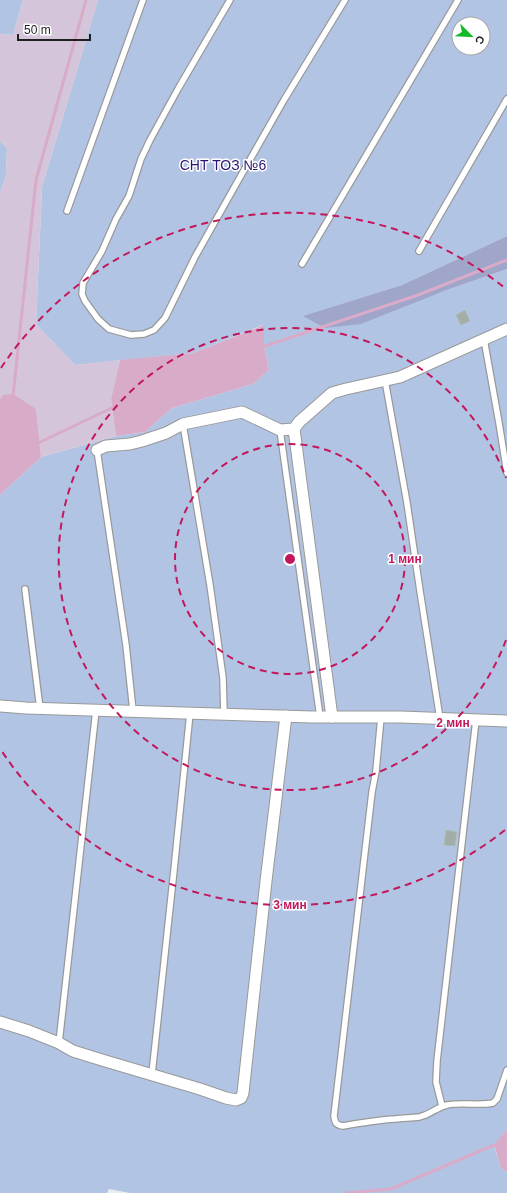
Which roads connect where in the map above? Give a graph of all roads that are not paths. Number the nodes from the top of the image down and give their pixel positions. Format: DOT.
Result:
graph roads {
  1 [pos="143,0"];
  2 [pos="230,0"];
  3 [pos="345,0"];
  4 [pos="458,0"];
  5 [pos="507,99"];
  6 [pos="67,211"];
  7 [pos="419,251"];
  8 [pos="302,264"];
  9 [pos="507,329"];
  10 [pos="484,339"];
  11 [pos="385,380"];
  12 [pos="183,424"];
  13 [pos="294,429"];
  14 [pos="280,430"];
  15 [pos="97,450"];
  16 [pos="507,473"];
  17 [pos="25,589"];
  18 [pos="0,706"];
  19 [pos="40,709"];
  20 [pos="96,710"];
  21 [pos="133,711"];
  22 [pos="190,713"];
  23 [pos="224,714"];
  24 [pos="286,716"];
  25 [pos="320,717"];
  26 [pos="332,717"];
  27 [pos="381,717"];
  28 [pos="440,719"];
  29 [pos="476,720"];
  30 [pos="507,721"];
  31 [pos="0,1022"];
  32 [pos="58,1043"];
  33 [pos="507,1070"];
  34 [pos="152,1074"];
  35 [pos="442,1106"];
  1 -- 6 [label="lane"];
  2 -- 3 [label="lane"];
  4 -- 8 [label="lane"];
  5 -- 7 [label="lane"];
  9 -- 10 [label="street"];
  10 -- 11 [label="street"];
  10 -- 16 [label="lane"];
  11 -- 13 [label="street"];
  11 -- 28 [label="lane"];
  12 -- 14 [label="street"];
  12 -- 15 [label="street"];
  12 -- 23 [label="lane"];
  13 -- 14 [label="street"];
  13 -- 26 [label="street"];
  14 -- 25 [label="lane"];
  15 -- 21 [label="lane"];
  17 -- 19 [label="lane"];
  18 -- 19 [label="street"];
  19 -- 20 [label="street"];
  20 -- 21 [label="street"];
  20 -- 32 [label="lane"];
  21 -- 22 [label="street"];
  22 -- 23 [label="street"];
  22 -- 34 [label="lane"];
  23 -- 24 [label="street"];
  24 -- 25 [label="street"];
  24 -- 34 [label="street"];
  25 -- 26 [label="street"];
  26 -- 27 [label="street"];
  27 -- 28 [label="street"];
  27 -- 35 [label="lane"];
  28 -- 29 [label="street"];
  29 -- 30 [label="street"];
  29 -- 35 [label="lane"];
  31 -- 32 [label="street"];
  32 -- 34 [label="street"];
  33 -- 35 [label="lane"];
}
